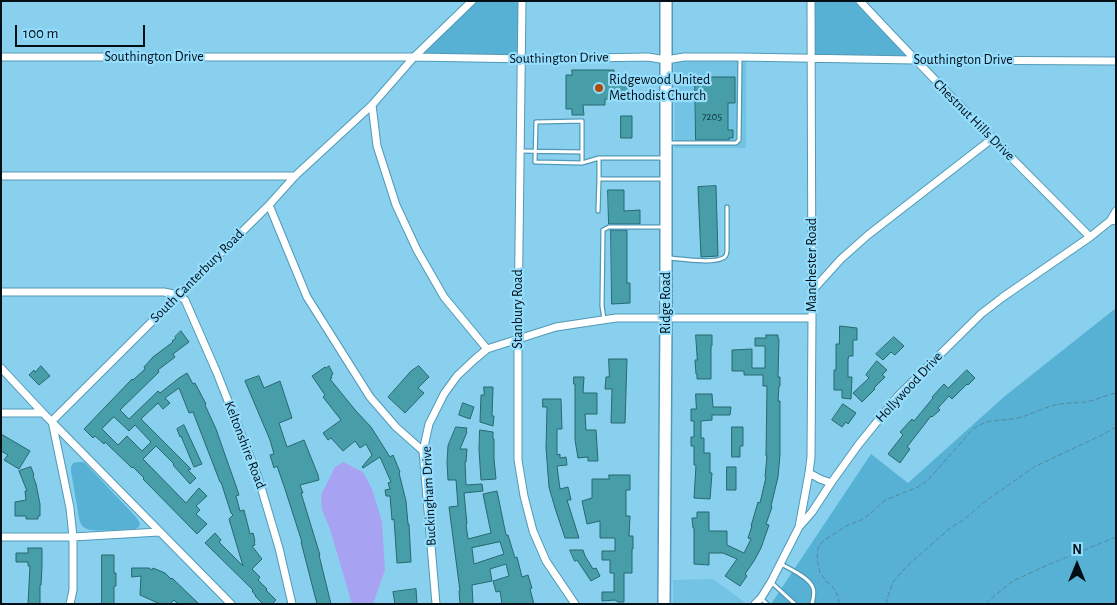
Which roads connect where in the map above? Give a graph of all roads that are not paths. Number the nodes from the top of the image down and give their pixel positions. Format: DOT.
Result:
graph roads {
  1 [pos="472,1"];
  2 [pos="522,1"];
  3 [pos="666,1"];
  4 [pos="811,1"];
  5 [pos="860,1"];
  6 [pos="1,57"];
  7 [pos="414,57"];
  8 [pos="740,57"];
  9 [pos="520,58"];
  10 [pos="812,58"];
  11 [pos="666,60"];
  12 [pos="914,60"];
  13 [pos="1116,61"];
  14 [pos="372,105"];
  15 [pos="993,138"];
  16 [pos="666,142"];
  17 [pos="535,150"];
  18 [pos="520,151"];
  19 [pos="582,152"];
  20 [pos="599,158"];
  21 [pos="666,158"];
  22 [pos="582,163"];
  23 [pos="1,176"];
  24 [pos="296,176"];
  25 [pos="599,179"];
  26 [pos="666,180"];
  27 [pos="269,205"];
  28 [pos="727,207"];
  29 [pos="598,211"];
  30 [pos="1116,211"];
  31 [pos="1113,220"];
  32 [pos="666,227"];
  33 [pos="1090,237"];
  34 [pos="666,258"];
  35 [pos="1,292"];
  36 [pos="812,292"];
  37 [pos="178,295"];
  38 [pos="666,318"];
  39 [pos="812,318"];
  40 [pos="604,320"];
  41 [pos="518,339"];
  42 [pos="487,349"];
  43 [pos="1,368"];
  44 [pos="1,413"];
  45 [pos="43,413"];
  46 [pos="52,421"];
  47 [pos="423,450"];
  48 [pos="809,473"];
  49 [pos="831,482"];
  50 [pos="800,527"];
  51 [pos="160,532"];
  52 [pos="1,537"];
  53 [pos="73,537"];
  54 [pos="781,564"];
  55 [pos="771,582"];
  56 [pos="758,601"];
  57 [pos="70,604"];
  58 [pos="230,604"];
  59 [pos="292,604"];
  60 [pos="436,604"];
  61 [pos="575,604"];
  62 [pos="664,604"];
  63 [pos="767,604"];
  64 [pos="795,604"];
  65 [pos="812,604"];
  1 -- 7 [label="street, South Canterbury Road"];
  2 -- 9 [label="street, Stanbury Road"];
  3 -- 11 [label="main road, Ridge Road"];
  4 -- 10 [label="street, Manchester Road"];
  5 -- 12 [label="street, Chestnut Hills Drive"];
  6 -- 7 [label="street, Southington Drive"];
  7 -- 9 [label="street, Southington Drive"];
  7 -- 14 [label="street, South Canterbury Road"];
  8 -- 10 [label="street, Southington Drive"];
  8 -- 11 [label="street, Southington Drive"];
  8 -- 16 [label="lane"];
  9 -- 11 [label="street, Southington Drive"];
  9 -- 18 [label="street, Stanbury Road"];
  10 -- 12 [label="street, Southington Drive"];
  10 -- 36 [label="street, Manchester Road"];
  11 -- 16 [label="main road, Ridge Road"];
  12 -- 13 [label="street, Southington Drive"];
  12 -- 15 [label="street, Chestnut Hills Drive"];
  14 -- 24 [label="street, South Canterbury Road"];
  14 -- 42 [label="street"];
  15 -- 33 [label="street, Chestnut Hills Drive"];
  15 -- 36 [label="street"];
  16 -- 21 [label="main road, Ridge Road"];
  17 -- 18 [label="lane"];
  17 -- 19 [label="lane"];
  17 -- 19 [label="lane"];
  17 -- 22 [label="lane"];
  18 -- 41 [label="street, Stanbury Road"];
  19 -- 22 [label="lane"];
  20 -- 21 [label="lane"];
  20 -- 22 [label="lane"];
  20 -- 25 [label="lane"];
  21 -- 26 [label="main road, Ridge Road"];
  23 -- 24 [label="street"];
  24 -- 27 [label="street, South Canterbury Road"];
  25 -- 26 [label="lane"];
  25 -- 29 [label="lane"];
  26 -- 32 [label="main road, Ridge Road"];
  27 -- 37 [label="street, South Canterbury Road"];
  27 -- 47 [label="street"];
  28 -- 34 [label="lane"];
  30 -- 31 [label="street"];
  31 -- 33 [label="street, Hollywood Drive"];
  32 -- 34 [label="main road, Ridge Road"];
  32 -- 40 [label="lane"];
  33 -- 49 [label="street, Hollywood Drive"];
  34 -- 38 [label="main road, Ridge Road"];
  35 -- 37 [label="street"];
  36 -- 39 [label="street, Manchester Road"];
  37 -- 46 [label="street, South Canterbury Road"];
  37 -- 59 [label="street, Keltonshire Road"];
  38 -- 39 [label="street, Buckingham Drive"];
  38 -- 40 [label="street, Buckingham Drive"];
  38 -- 62 [label="main road, Ridge Road"];
  39 -- 48 [label="street, Manchester Road"];
  40 -- 41 [label="street, Buckingham Drive"];
  41 -- 42 [label="street, Buckingham Drive"];
  41 -- 61 [label="street, Stanbury Road"];
  42 -- 47 [label="street, Buckingham Drive"];
  43 -- 45 [label="street"];
  44 -- 45 [label="street"];
  45 -- 46 [label="street"];
  46 -- 51 [label="street"];
  46 -- 53 [label="street"];
  47 -- 60 [label="street, Buckingham Drive"];
  48 -- 49 [label="street"];
  48 -- 50 [label="street, Manchester Road"];
  49 -- 50 [label="street, Hollywood Drive"];
  50 -- 54 [label="street, Hollywood Drive"];
  51 -- 53 [label="street"];
  51 -- 58 [label="street"];
  52 -- 53 [label="street"];
  53 -- 57 [label="street"];
  54 -- 55 [label="street, Hollywood Drive"];
  54 -- 65 [label="lane"];
  55 -- 56 [label="street, Hollywood Drive"];
  55 -- 64 [label="lane"];
  56 -- 63 [label="lane"];
}
